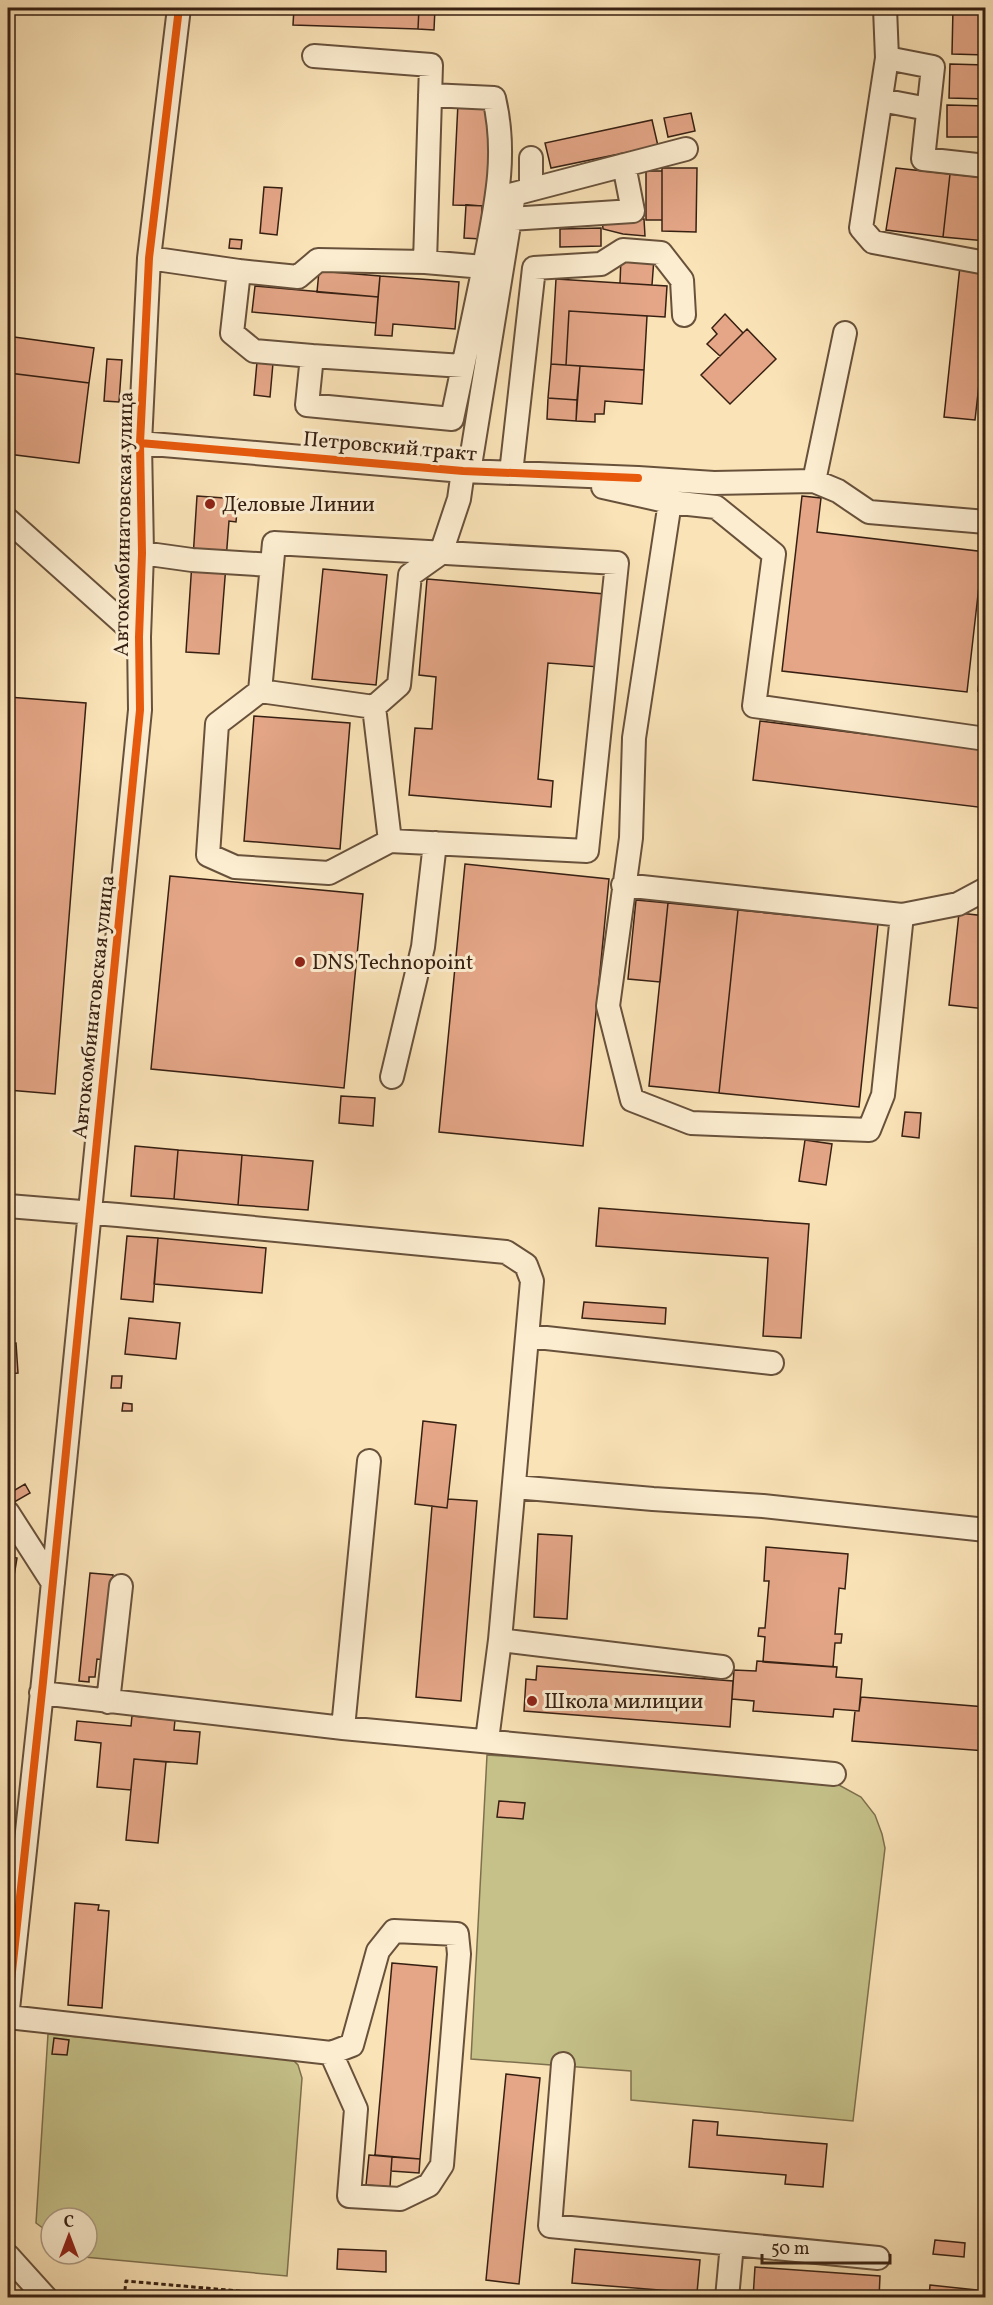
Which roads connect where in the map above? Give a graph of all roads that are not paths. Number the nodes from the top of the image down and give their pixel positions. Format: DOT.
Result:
graph roads {
  1 [pos="179,8"];
  2 [pos="885,8"];
  3 [pos="314,56"];
  4 [pos="887,58"];
  5 [pos="430,95"];
  6 [pos="880,100"];
  7 [pos="928,109"];
  8 [pos="686,148"];
  9 [pos="531,158"];
  10 [pos="624,165"];
  11 [pos="986,166"];
  12 [pos="531,189"];
  13 [pos="510,219"];
  14 [pos="149,258"];
  15 [pos="424,262"];
  16 [pos="986,263"];
  17 [pos="484,267"];
  18 [pos="239,271"];
  19 [pos="684,315"];
  20 [pos="845,333"];
  21 [pos="312,356"];
  22 [pos="463,366"];
  23 [pos="140,443"];
  24 [pos="466,471"];
  25 [pos="511,473"];
  26 [pos="546,474"];
  27 [pos="814,481"];
  28 [pos="670,502"];
  29 [pos="8,520"];
  30 [pos="986,522"];
  31 [pos="142,553"];
  32 [pos="441,553"];
  33 [pos="272,565"];
  34 [pos="139,637"];
  35 [pos="260,691"];
  36 [pos="374,707"];
  37 [pos="986,739"];
  38 [pos="390,841"];
  39 [pos="435,843"];
  40 [pos="623,885"];
  41 [pos="986,889"];
  42 [pos="902,915"];
  43 [pos="392,1077"];
  44 [pos="8,1206"];
  45 [pos="89,1213"];
  46 [pos="528,1336"];
  47 [pos="772,1363"];
  48 [pos="369,1461"];
  49 [pos="515,1487"];
  50 [pos="8,1513"];
  51 [pos="986,1530"];
  52 [pos="53,1583"];
  53 [pos="121,1586"];
  54 [pos="500,1640"];
  55 [pos="722,1667"];
  56 [pos="41,1693"];
  57 [pos="108,1702"];
  58 [pos="343,1728"];
  59 [pos="487,1740"];
  60 [pos="834,1774"];
  61 [pos="8,2009"];
  62 [pos="8,2017"];
  63 [pos="331,2053"];
  64 [pos="563,2064"];
  65 [pos="732,2244"];
  66 [pos="8,2256"];
  67 [pos="878,2258"];
  68 [pos="46,2298"];
  69 [pos="728,2298"];
  1 -- 14 [label="street, Автокомбинатовская улица"];
  2 -- 4 [label="street"];
  3 -- 5 [label="street"];
  4 -- 6 [label="street"];
  4 -- 7 [label="street"];
  5 -- 15 [label="street"];
  5 -- 17 [label="street"];
  6 -- 7 [label="street"];
  6 -- 16 [label="street"];
  7 -- 11 [label="street"];
  8 -- 10 [label="street"];
  9 -- 12 [label="street"];
  10 -- 12 [label="street"];
  10 -- 13 [label="street"];
  12 -- 13 [label="street"];
  13 -- 24 [label="street"];
  14 -- 18 [label="street"];
  14 -- 23 [label="street, Автокомбинатовская улица"];
  15 -- 17 [label="street"];
  15 -- 18 [label="street"];
  17 -- 22 [label="street"];
  18 -- 21 [label="street"];
  19 -- 25 [label="street"];
  20 -- 27 [label="street"];
  21 -- 22 [label="street"];
  21 -- 22 [label="street"];
  23 -- 24 [label="street, Петровский тракт"];
  23 -- 31 [label="street, Автокомбинатовская улица"];
  24 -- 25 [label="street, Петровский тракт"];
  24 -- 32 [label="street"];
  25 -- 26 [label="street, Петровский тракт"];
  26 -- 27 [label="street, Петровский тракт"];
  26 -- 28 [label="street"];
  27 -- 30 [label="street"];
  28 -- 37 [label="street"];
  28 -- 40 [label="street"];
  29 -- 34 [label="street"];
  31 -- 33 [label="street"];
  31 -- 34 [label="street, Автокомбинатовская улица"];
  32 -- 33 [label="street"];
  32 -- 36 [label="street"];
  32 -- 39 [label="street"];
  33 -- 35 [label="street"];
  34 -- 45 [label="street, Автокомбинатовская улица"];
  35 -- 36 [label="street"];
  35 -- 38 [label="street"];
  36 -- 38 [label="street"];
  38 -- 39 [label="street"];
  39 -- 43 [label="street"];
  40 -- 42 [label="street"];
  40 -- 42 [label="street"];
  41 -- 42 [label="street"];
  44 -- 45 [label="street"];
  45 -- 46 [label="street"];
  45 -- 52 [label="street, Автокомбинатовская улица"];
  46 -- 47 [label="street"];
  46 -- 49 [label="street"];
  48 -- 58 [label="street"];
  49 -- 51 [label="street"];
  49 -- 54 [label="street"];
  50 -- 52 [label="street"];
  52 -- 56 [label="street, Автокомбинатовская улица"];
  53 -- 57 [label="street"];
  54 -- 55 [label="street"];
  54 -- 59 [label="street"];
  56 -- 57 [label="street"];
  56 -- 61 [label="street, Автокомбинатовская улица"];
  57 -- 58 [label="street"];
  58 -- 59 [label="street"];
  59 -- 60 [label="street"];
  62 -- 63 [label="street"];
  63 -- 63 [label="street"];
  64 -- 65 [label="street"];
  65 -- 67 [label="street"];
  65 -- 69 [label="street"];
  66 -- 68 [label="street"];
}
